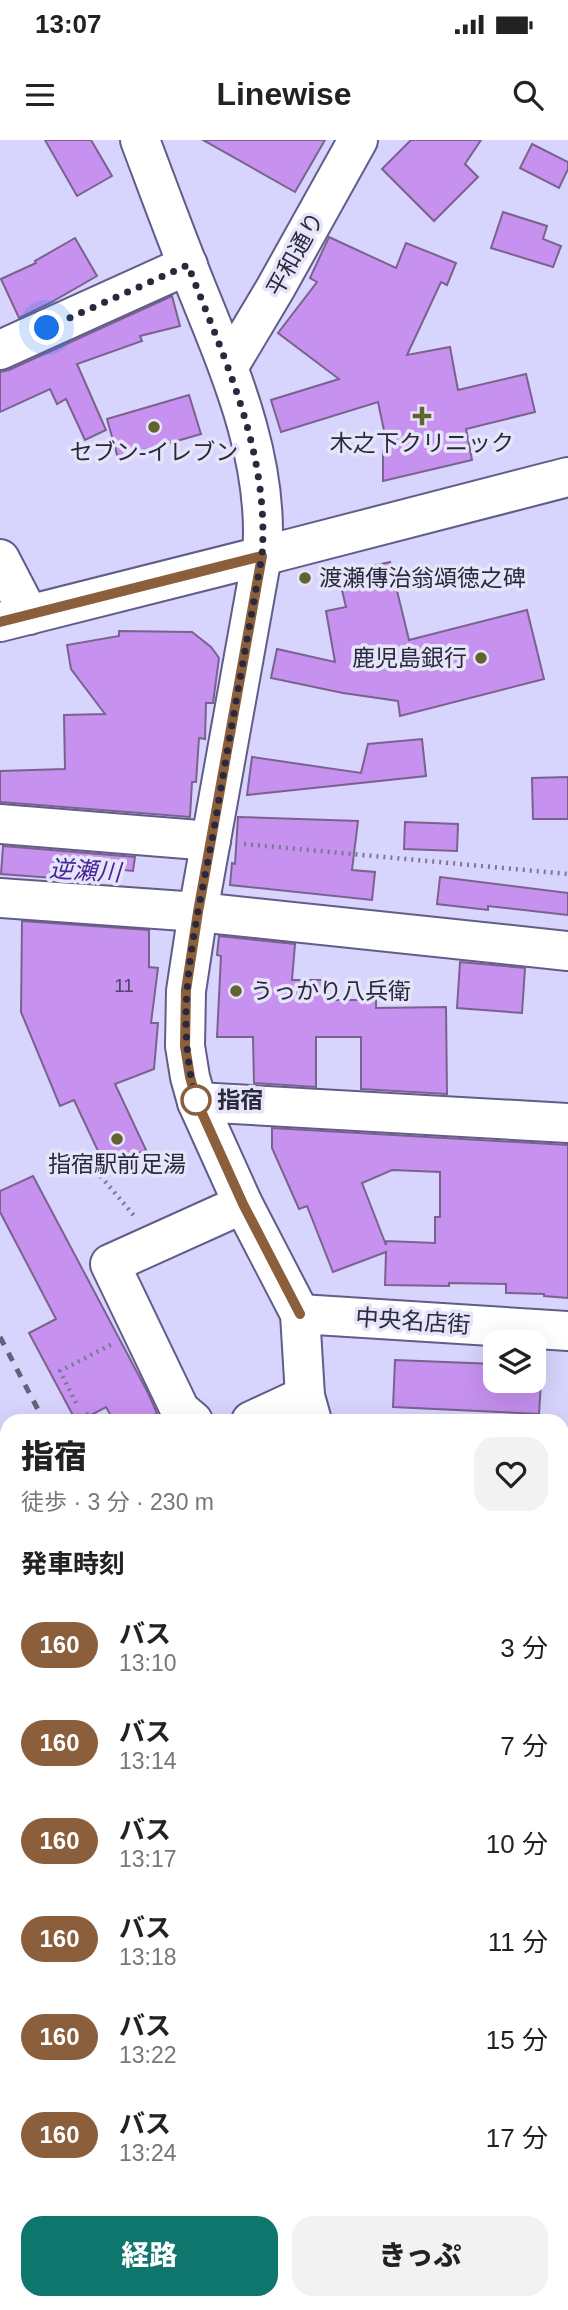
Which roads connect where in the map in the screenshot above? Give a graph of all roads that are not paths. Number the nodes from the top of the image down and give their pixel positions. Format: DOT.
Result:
graph roads {
  1 [pos="140,140"];
  2 [pos="358,140"];
  3 [pos="188,265"];
  4 [pos="0,349"];
  5 [pos="229,366"];
  6 [pos="568,477"];
  7 [pos="262,556"];
  8 [pos="0,559"];
  9 [pos="14,618"];
  10 [pos="0,824"];
  11 [pos="212,841"];
  12 [pos="0,898"];
  13 [pos="198,912"];
  14 [pos="568,951"];
  15 [pos="197,1102"];
  16 [pos="568,1124"];
  17 [pos="243,1204"];
  18 [pos="300,1314"];
  19 [pos="568,1331"];
  20 [pos="309,1408"];
  21 [pos="185,1414"];
  22 [pos="282,1414"];
  1 -- 3 [label="street"];
  2 -- 5 [label="street, 平和通り"];
  3 -- 4 [label="street"];
  3 -- 5 [label="street"];
  5 -- 7 [label="street"];
  6 -- 7 [label="street"];
  7 -- 9 [label="street"];
  7 -- 11 [label="street"];
  8 -- 9 [label="street"];
  10 -- 11 [label="street"];
  11 -- 13 [label="street"];
  12 -- 13 [label="street"];
  13 -- 14 [label="street"];
  13 -- 15 [label="street"];
  15 -- 16 [label="street"];
  15 -- 17 [label="street"];
  17 -- 18 [label="street"];
  17 -- 21 [label="street"];
  18 -- 19 [label="street, 中央名店街"];
  18 -- 20 [label="street"];
  20 -- 22 [label="street"];
}
